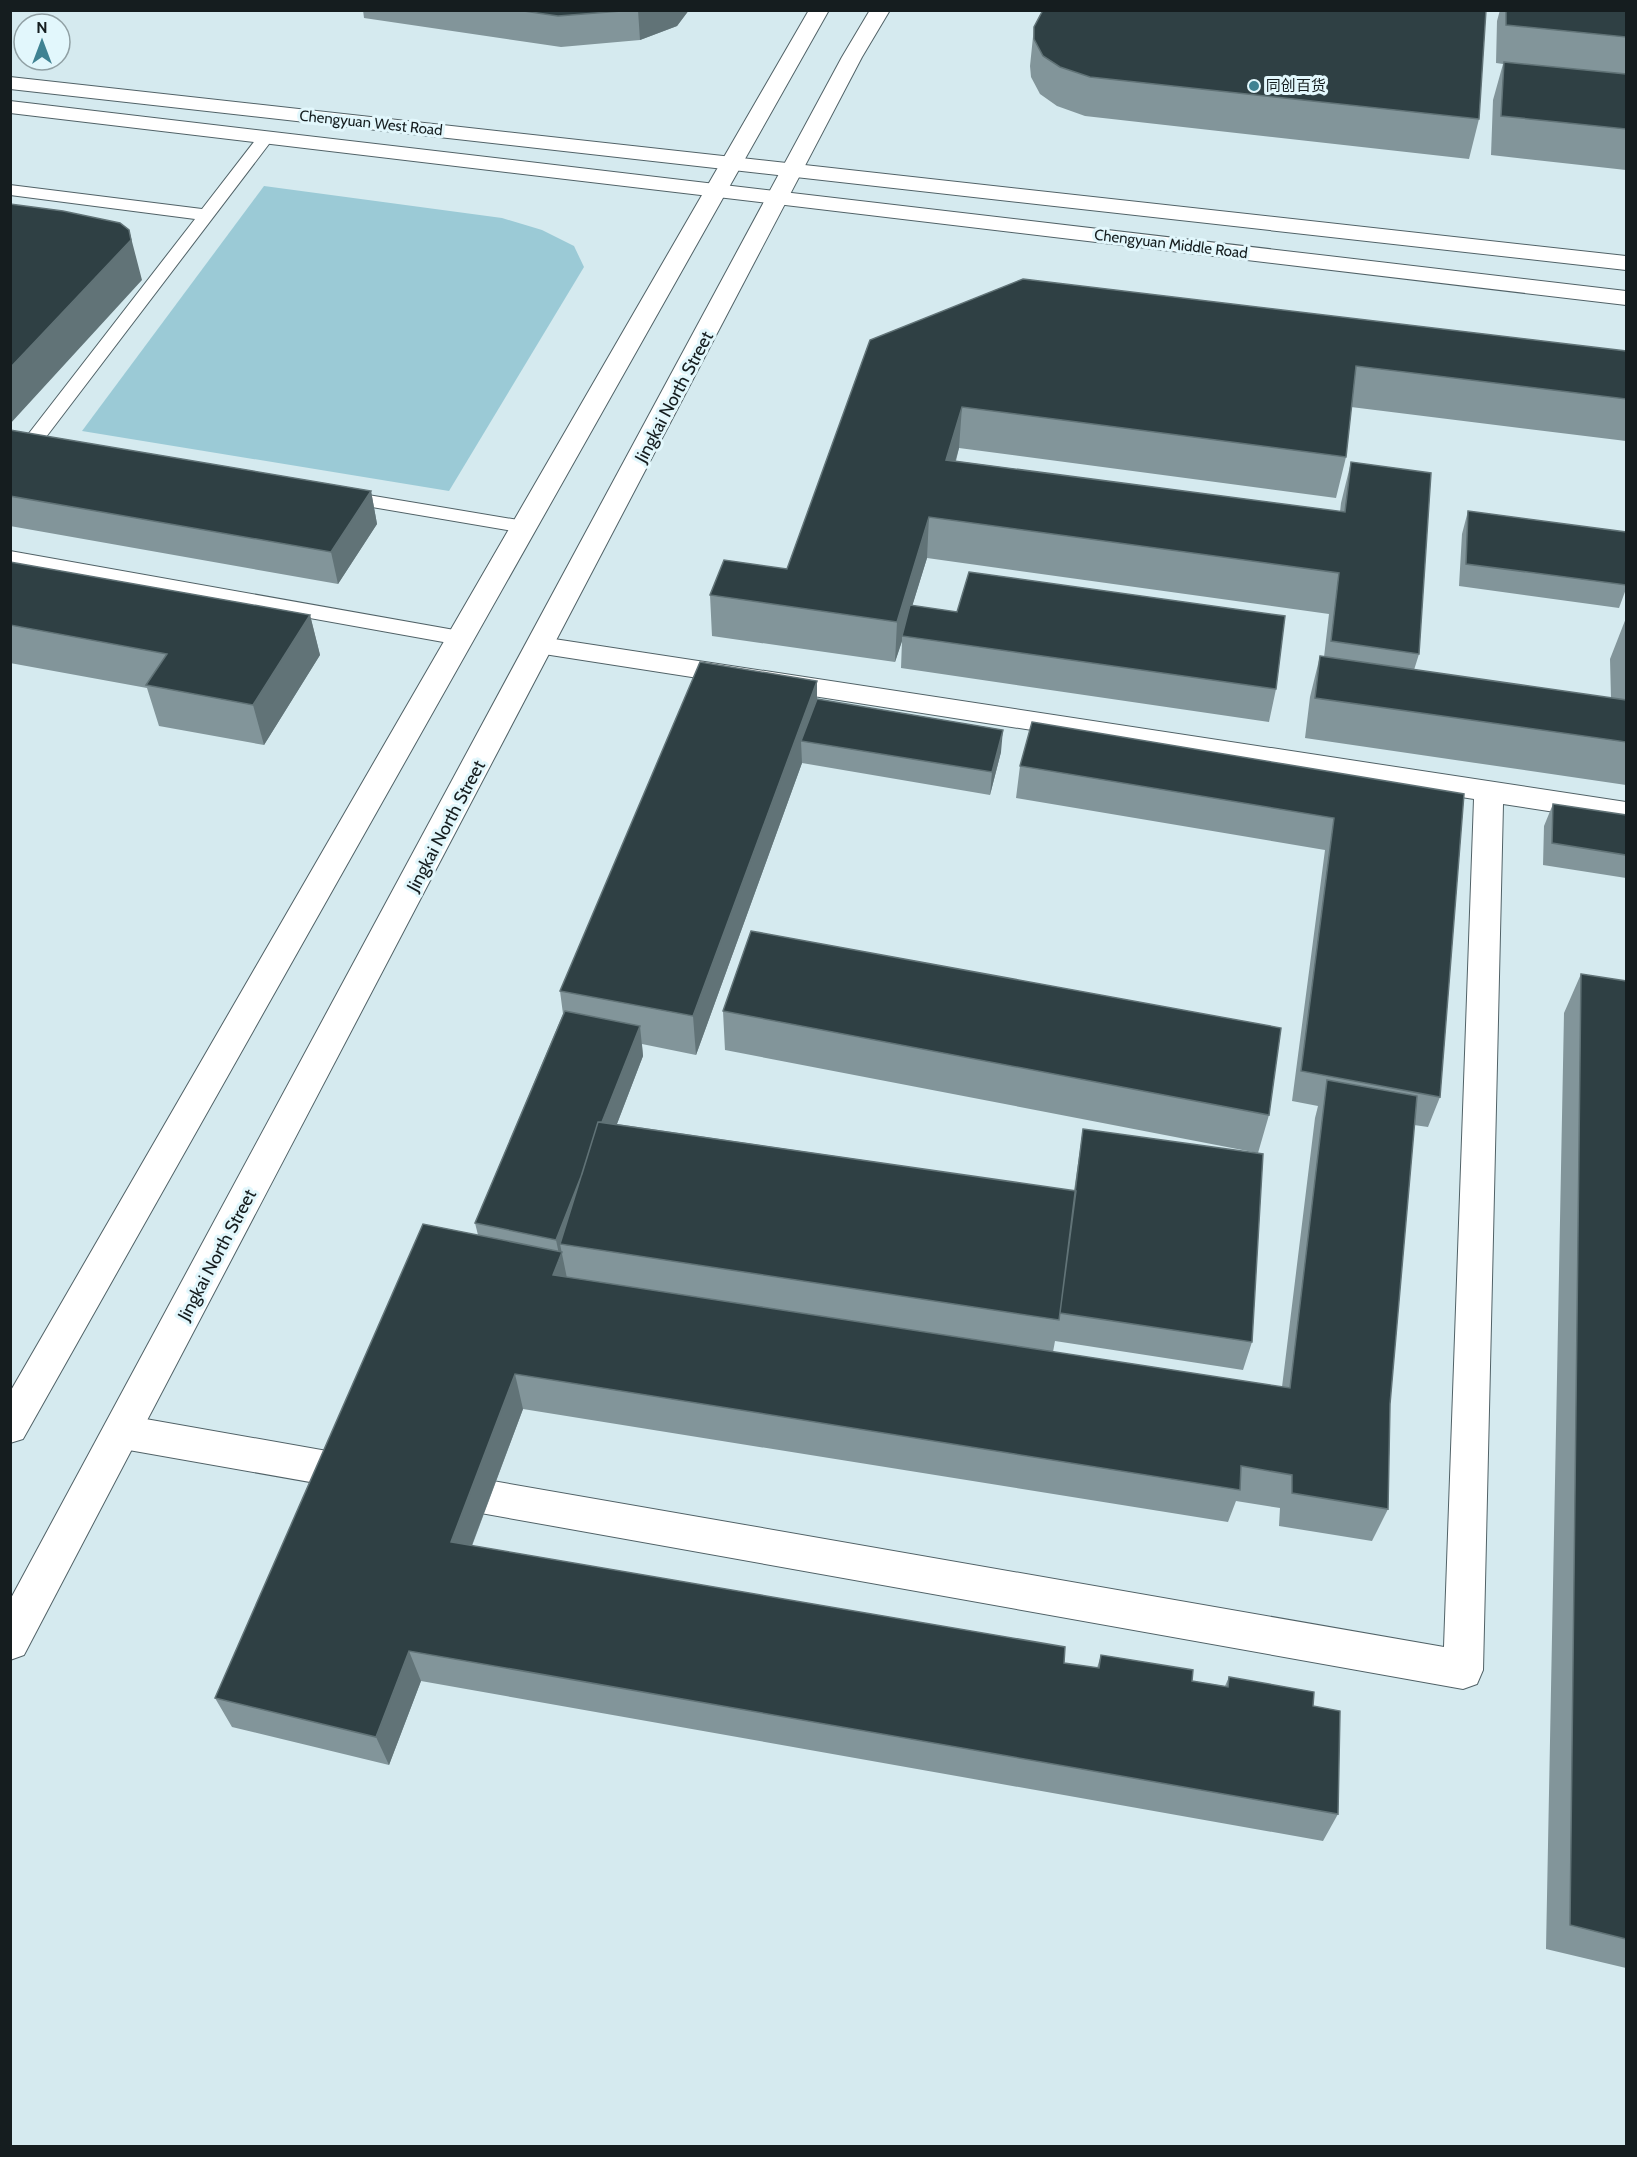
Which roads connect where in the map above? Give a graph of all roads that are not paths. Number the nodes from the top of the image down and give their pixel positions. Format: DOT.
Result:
graph roads {
  1 [pos="819,10"];
  2 [pos="880,10"];
  3 [pos="10,83"];
  4 [pos="10,107"];
  5 [pos="266,137"];
  6 [pos="731,163"];
  7 [pos="794,170"];
  8 [pos="10,190"];
  9 [pos="715,191"];
  10 [pos="779,198"];
  11 [pos="206,215"];
  12 [pos="1626,263"];
  13 [pos="1626,298"];
  14 [pos="65,451"];
  15 [pos="324,494"];
  16 [pos="524,527"];
  17 [pos="10,556"];
  18 [pos="460,638"];
  19 [pos="541,646"];
  20 [pos="1489,791"];
  21 [pos="1626,812"];
  22 [pos="10,1427"];
  23 [pos="123,1432"];
  24 [pos="10,1641"];
  1 -- 6 [label="main road"];
  2 -- 7 [label="main road, Jingkai North Street"];
  3 -- 6 [label="main road, Chengyuan West Road"];
  4 -- 5 [label="main road, Chengyuan West Road"];
  5 -- 9 [label="main road, Chengyuan West Road"];
  5 -- 11 [label="lane"];
  6 -- 7 [label="main road, Chengyuan Middle Road"];
  6 -- 9 [label="main road"];
  7 -- 10 [label="main road, Jingkai North Street"];
  7 -- 12 [label="main road, Chengyuan Middle Road"];
  8 -- 11 [label="lane"];
  9 -- 10 [label="main road, Chengyuan Middle Road"];
  9 -- 16 [label="main road"];
  10 -- 13 [label="main road, Chengyuan Middle Road"];
  10 -- 19 [label="main road, Jingkai North Street"];
  11 -- 14 [label="lane"];
  15 -- 16 [label="lane"];
  16 -- 18 [label="main road"];
  17 -- 18 [label="lane"];
  18 -- 22 [label="main road"];
  19 -- 20 [label="main road"];
  19 -- 23 [label="main road, Jingkai North Street"];
  20 -- 21 [label="main road"];
  20 -- 23 [label="main road"];
  23 -- 24 [label="main road, Jingkai North Street"];
}
